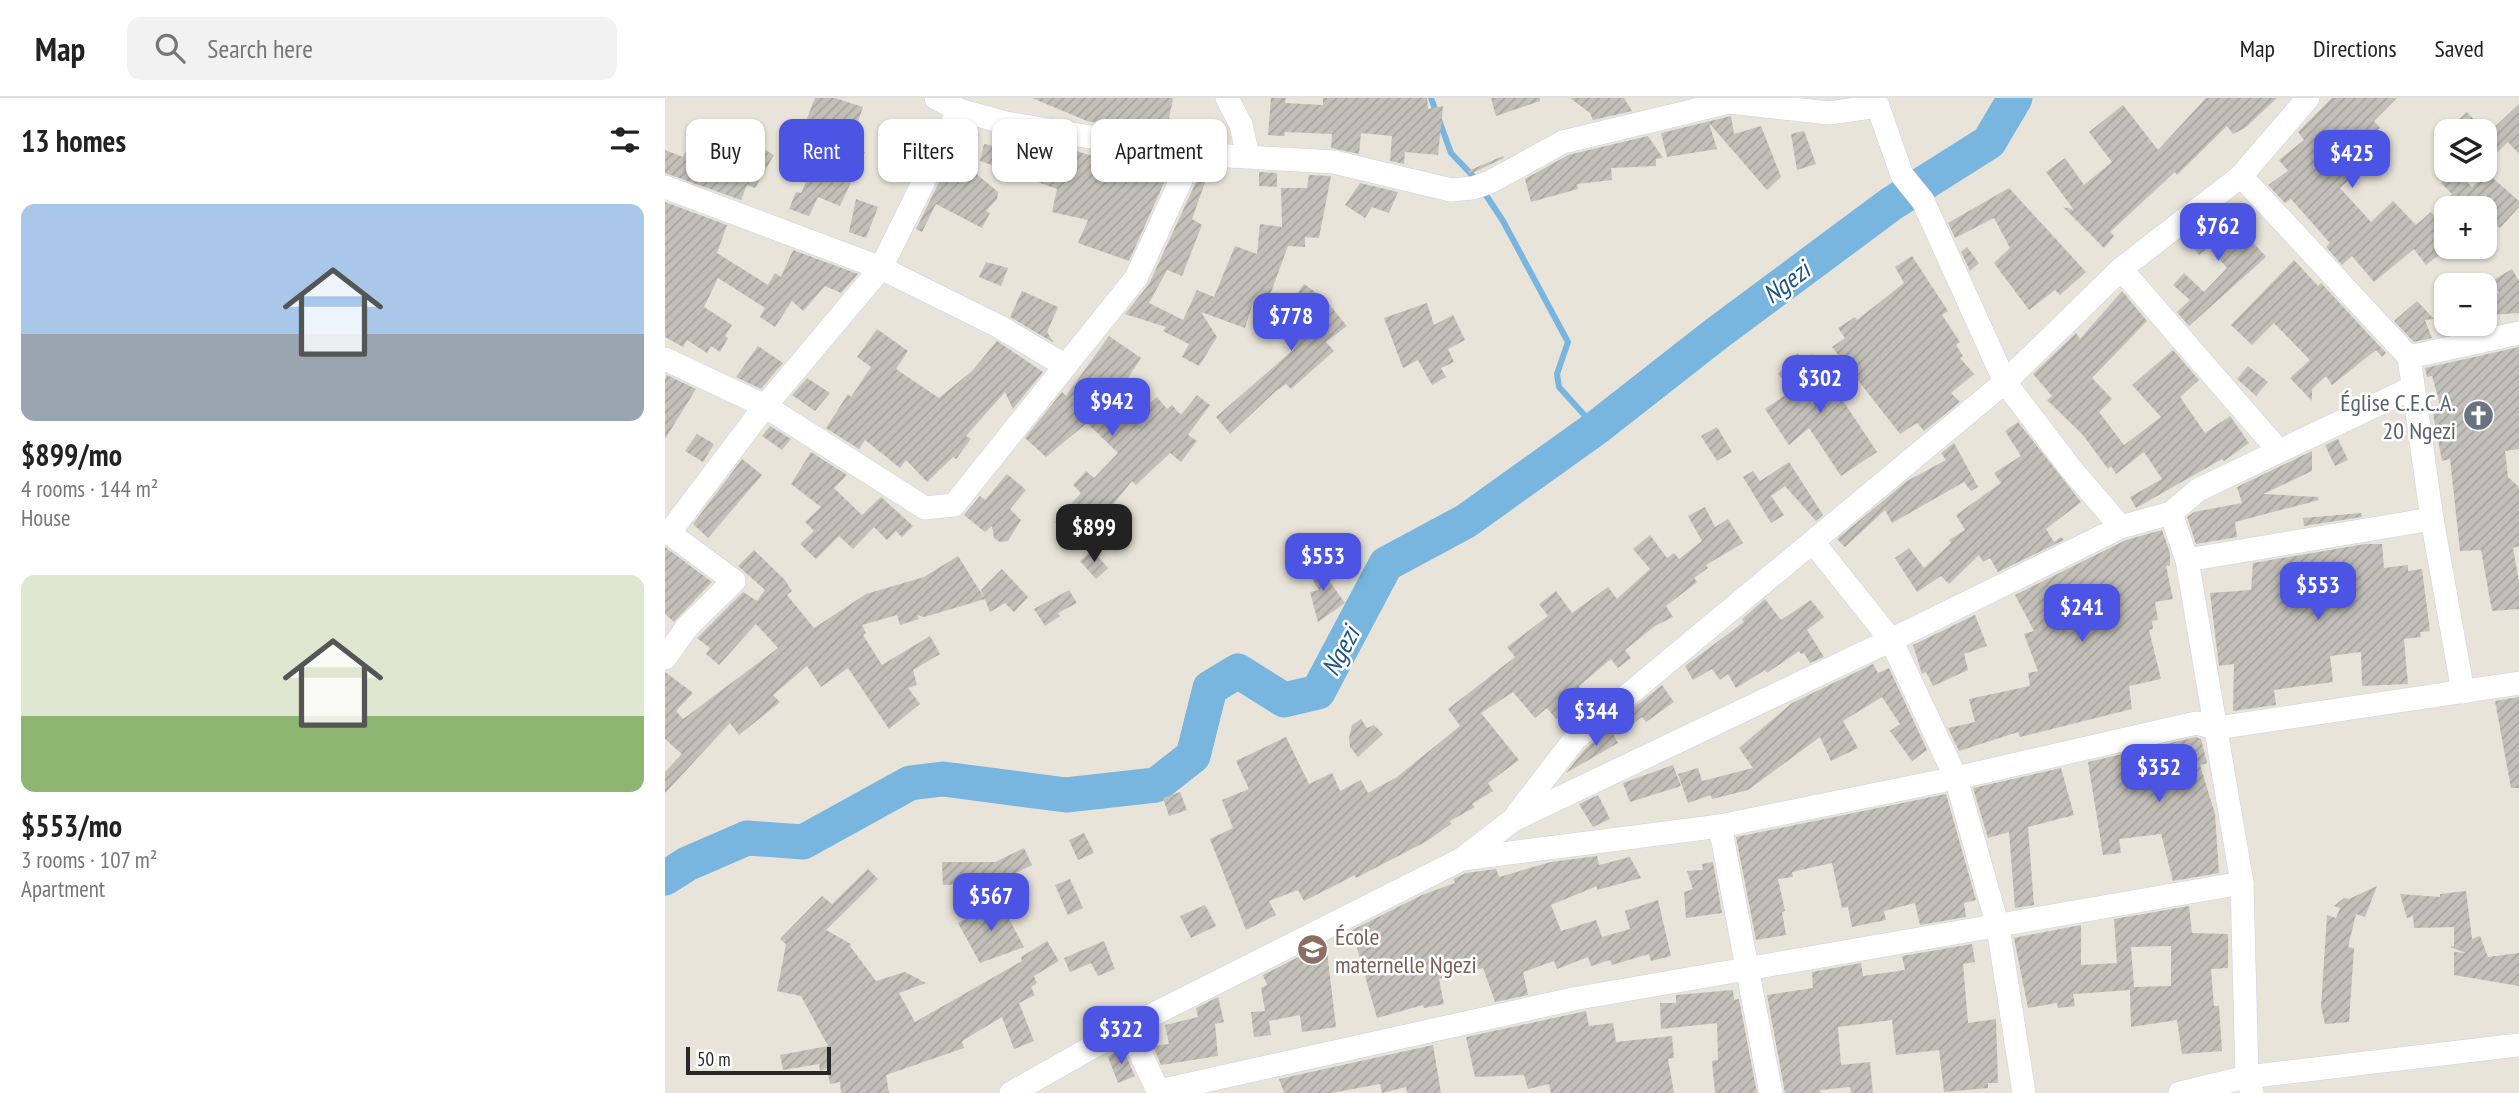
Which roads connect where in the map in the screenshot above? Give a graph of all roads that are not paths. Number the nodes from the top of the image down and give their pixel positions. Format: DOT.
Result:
graph roads {
  1 [pos="936,98"];
  2 [pos="1227,98"];
  3 [pos="2308,98"];
  4 [pos="1749,100"];
  5 [pos="1877,102"];
  6 [pos="959,110"];
  7 [pos="1091,137"];
  8 [pos="1227,155"];
  9 [pos="1248,156"];
  10 [pos="2241,176"];
  11 [pos="1180,182"];
  12 [pos="665,187"];
  13 [pos="881,268"];
  14 [pos="2121,269"];
  15 [pos="2519,333"];
  16 [pos="2409,357"];
  17 [pos="665,359"];
  18 [pos="1064,365"];
  19 [pos="2005,382"];
  20 [pos="2412,388"];
  21 [pos="765,406"];
  22 [pos="2279,451"];
  23 [pos="2171,513"];
  24 [pos="2432,519"];
  25 [pos="2121,527"];
  26 [pos="667,531"];
  27 [pos="1813,542"];
  28 [pos="2186,560"];
  29 [pos="1892,640"];
  30 [pos="665,658"];
  31 [pos="2519,683"];
  32 [pos="2463,692"];
  33 [pos="2217,728"];
  34 [pos="1956,778"];
  35 [pos="1513,820"];
  36 [pos="1720,826"];
  37 [pos="1462,859"];
  38 [pos="2242,883"];
  39 [pos="1998,927"];
  40 [pos="1749,971"];
  41 [pos="1128,1027"];
  42 [pos="2519,1045"];
  43 [pos="2249,1085"];
  44 [pos="1159,1092"];
  45 [pos="1011,1093"];
  46 [pos="1771,1093"];
  47 [pos="2024,1093"];
  48 [pos="2180,1093"];
  1 -- 6 [label="street"];
  2 -- 9 [label="street"];
  3 -- 10 [label="street"];
  4 -- 5 [label="street"];
  4 -- 9 [label="street"];
  5 -- 19 [label="street"];
  6 -- 7 [label="street"];
  6 -- 13 [label="street"];
  8 -- 9 [label="street"];
  10 -- 14 [label="street"];
  10 -- 16 [label="street"];
  11 -- 18 [label="street"];
  12 -- 13 [label="street"];
  13 -- 18 [label="street"];
  13 -- 21 [label="street"];
  14 -- 19 [label="street"];
  14 -- 22 [label="street"];
  15 -- 16 [label="street"];
  16 -- 20 [label="street"];
  17 -- 21 [label="street"];
  18 -- 21 [label="street"];
  19 -- 25 [label="street"];
  19 -- 27 [label="street"];
  20 -- 22 [label="street"];
  20 -- 24 [label="street"];
  21 -- 26 [label="street"];
  22 -- 23 [label="street"];
  23 -- 25 [label="street"];
  23 -- 28 [label="street"];
  24 -- 28 [label="street"];
  24 -- 32 [label="street"];
  25 -- 29 [label="street"];
  26 -- 30 [label="street"];
  27 -- 29 [label="street"];
  27 -- 35 [label="street"];
  28 -- 33 [label="street"];
  29 -- 34 [label="street"];
  29 -- 35 [label="street"];
  31 -- 32 [label="street"];
  32 -- 33 [label="street"];
  33 -- 34 [label="street"];
  33 -- 38 [label="street"];
  34 -- 36 [label="street"];
  34 -- 39 [label="street"];
  35 -- 37 [label="street"];
  36 -- 37 [label="street"];
  36 -- 40 [label="street"];
  37 -- 41 [label="street"];
  38 -- 39 [label="street"];
  38 -- 43 [label="street"];
  39 -- 40 [label="street"];
  39 -- 47 [label="street"];
  40 -- 44 [label="street"];
  40 -- 46 [label="street"];
  41 -- 44 [label="street"];
  41 -- 45 [label="street"];
  42 -- 43 [label="street"];
  43 -- 48 [label="street"];
}
